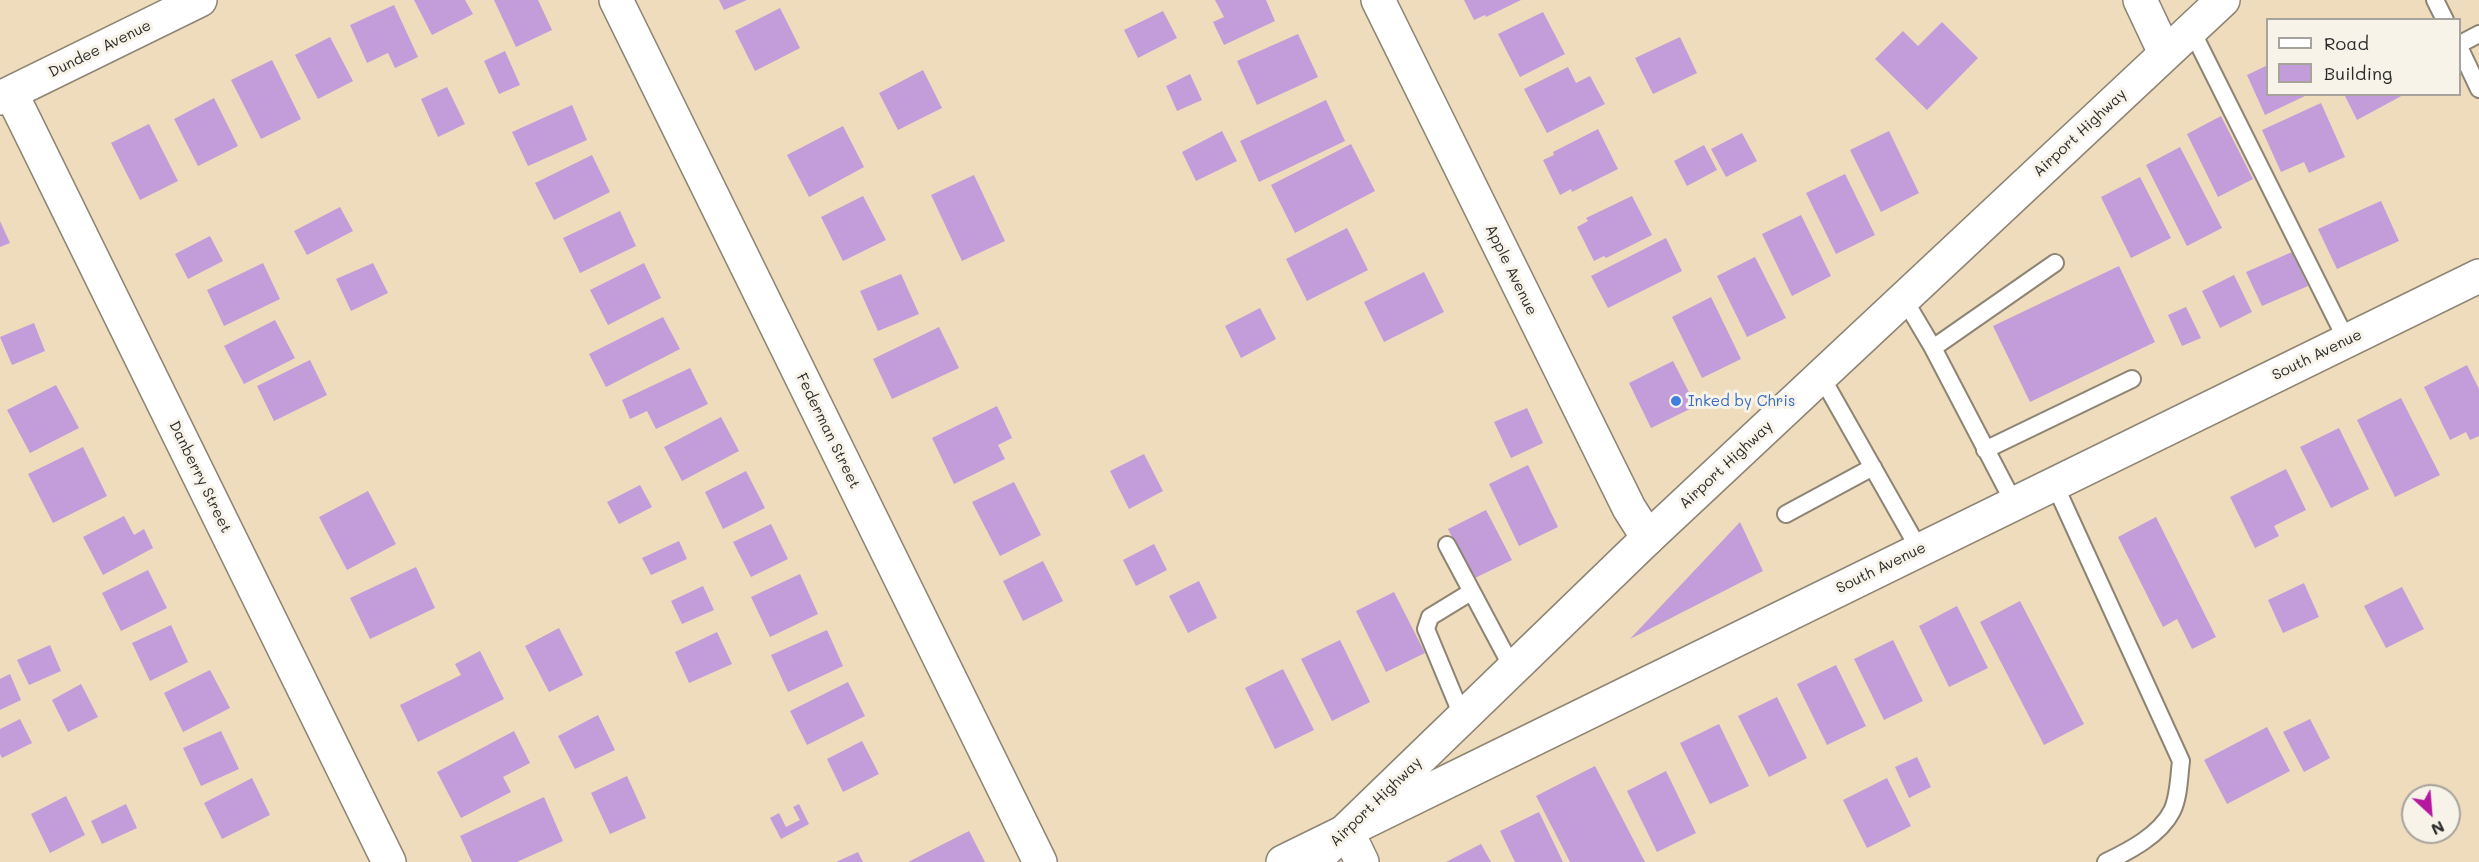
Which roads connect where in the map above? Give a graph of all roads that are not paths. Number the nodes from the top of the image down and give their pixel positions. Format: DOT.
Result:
graph roads {
  1 [pos="200,0"];
  2 [pos="616,0"];
  3 [pos="1378,0"];
  4 [pos="2140,0"];
  5 [pos="2223,0"];
  6 [pos="2435,0"];
  7 [pos="2444,18"];
  8 [pos="2191,29"];
  9 [pos="2479,34"];
  10 [pos="2461,43"];
  11 [pos="2461,51"];
  12 [pos="2165,53"];
  13 [pos="2479,89"];
  14 [pos="6,96"];
  15 [pos="2055,263"];
  16 [pos="2479,276"];
  17 [pos="1904,299"];
  18 [pos="2347,341"];
  19 [pos="1933,348"];
  20 [pos="1821,376"];
  21 [pos="2132,379"];
  22 [pos="1985,450"];
  23 [pos="1874,467"];
  24 [pos="2054,483"];
  25 [pos="2014,503"];
  26 [pos="1786,514"];
  27 [pos="1648,538"];
  28 [pos="1447,545"];
  29 [pos="1920,549"];
  30 [pos="1472,592"];
  31 [pos="1513,669"];
  32 [pos="1463,718"];
  33 [pos="1347,831"];
  34 [pos="389,862"];
  35 [pos="1040,862"];
  36 [pos="1283,862"];
  37 [pos="1313,862"];
  38 [pos="1362,862"];
  39 [pos="2106,862"];
  1 -- 14 [label="street, Dundee Avenue"];
  2 -- 35 [label="street, Federman Street"];
  3 -- 27 [label="street, Apple Avenue"];
  4 -- 12 [label="street"];
  5 -- 8 [label="street, Airport Highway"];
  6 -- 7 [label="lane"];
  8 -- 12 [label="street, Airport Highway"];
  8 -- 18 [label="lane"];
  9 -- 10 [label="lane"];
  11 -- 13 [label="lane"];
  12 -- 17 [label="street, Airport Highway"];
  14 -- 34 [label="street, Danberry Street"];
  15 -- 19 [label="lane"];
  16 -- 18 [label="street, South Avenue"];
  17 -- 19 [label="lane"];
  17 -- 20 [label="street, Airport Highway"];
  18 -- 24 [label="street, South Avenue"];
  19 -- 22 [label="lane"];
  20 -- 23 [label="lane"];
  20 -- 27 [label="street, Airport Highway"];
  21 -- 22 [label="lane"];
  22 -- 25 [label="lane"];
  23 -- 26 [label="lane"];
  23 -- 29 [label="lane"];
  24 -- 25 [label="street, South Avenue"];
  24 -- 39 [label="lane"];
  25 -- 29 [label="street, South Avenue"];
  27 -- 31 [label="street, Airport Highway"];
  28 -- 30 [label="lane"];
  29 -- 33 [label="street, South Avenue"];
  30 -- 31 [label="lane"];
  30 -- 32 [label="lane"];
  31 -- 32 [label="street, Airport Highway"];
  32 -- 33 [label="street, Airport Highway"];
  33 -- 36 [label="street, South Avenue"];
  33 -- 37 [label="street, Airport Highway"];
  33 -- 38 [label="street"];
}
